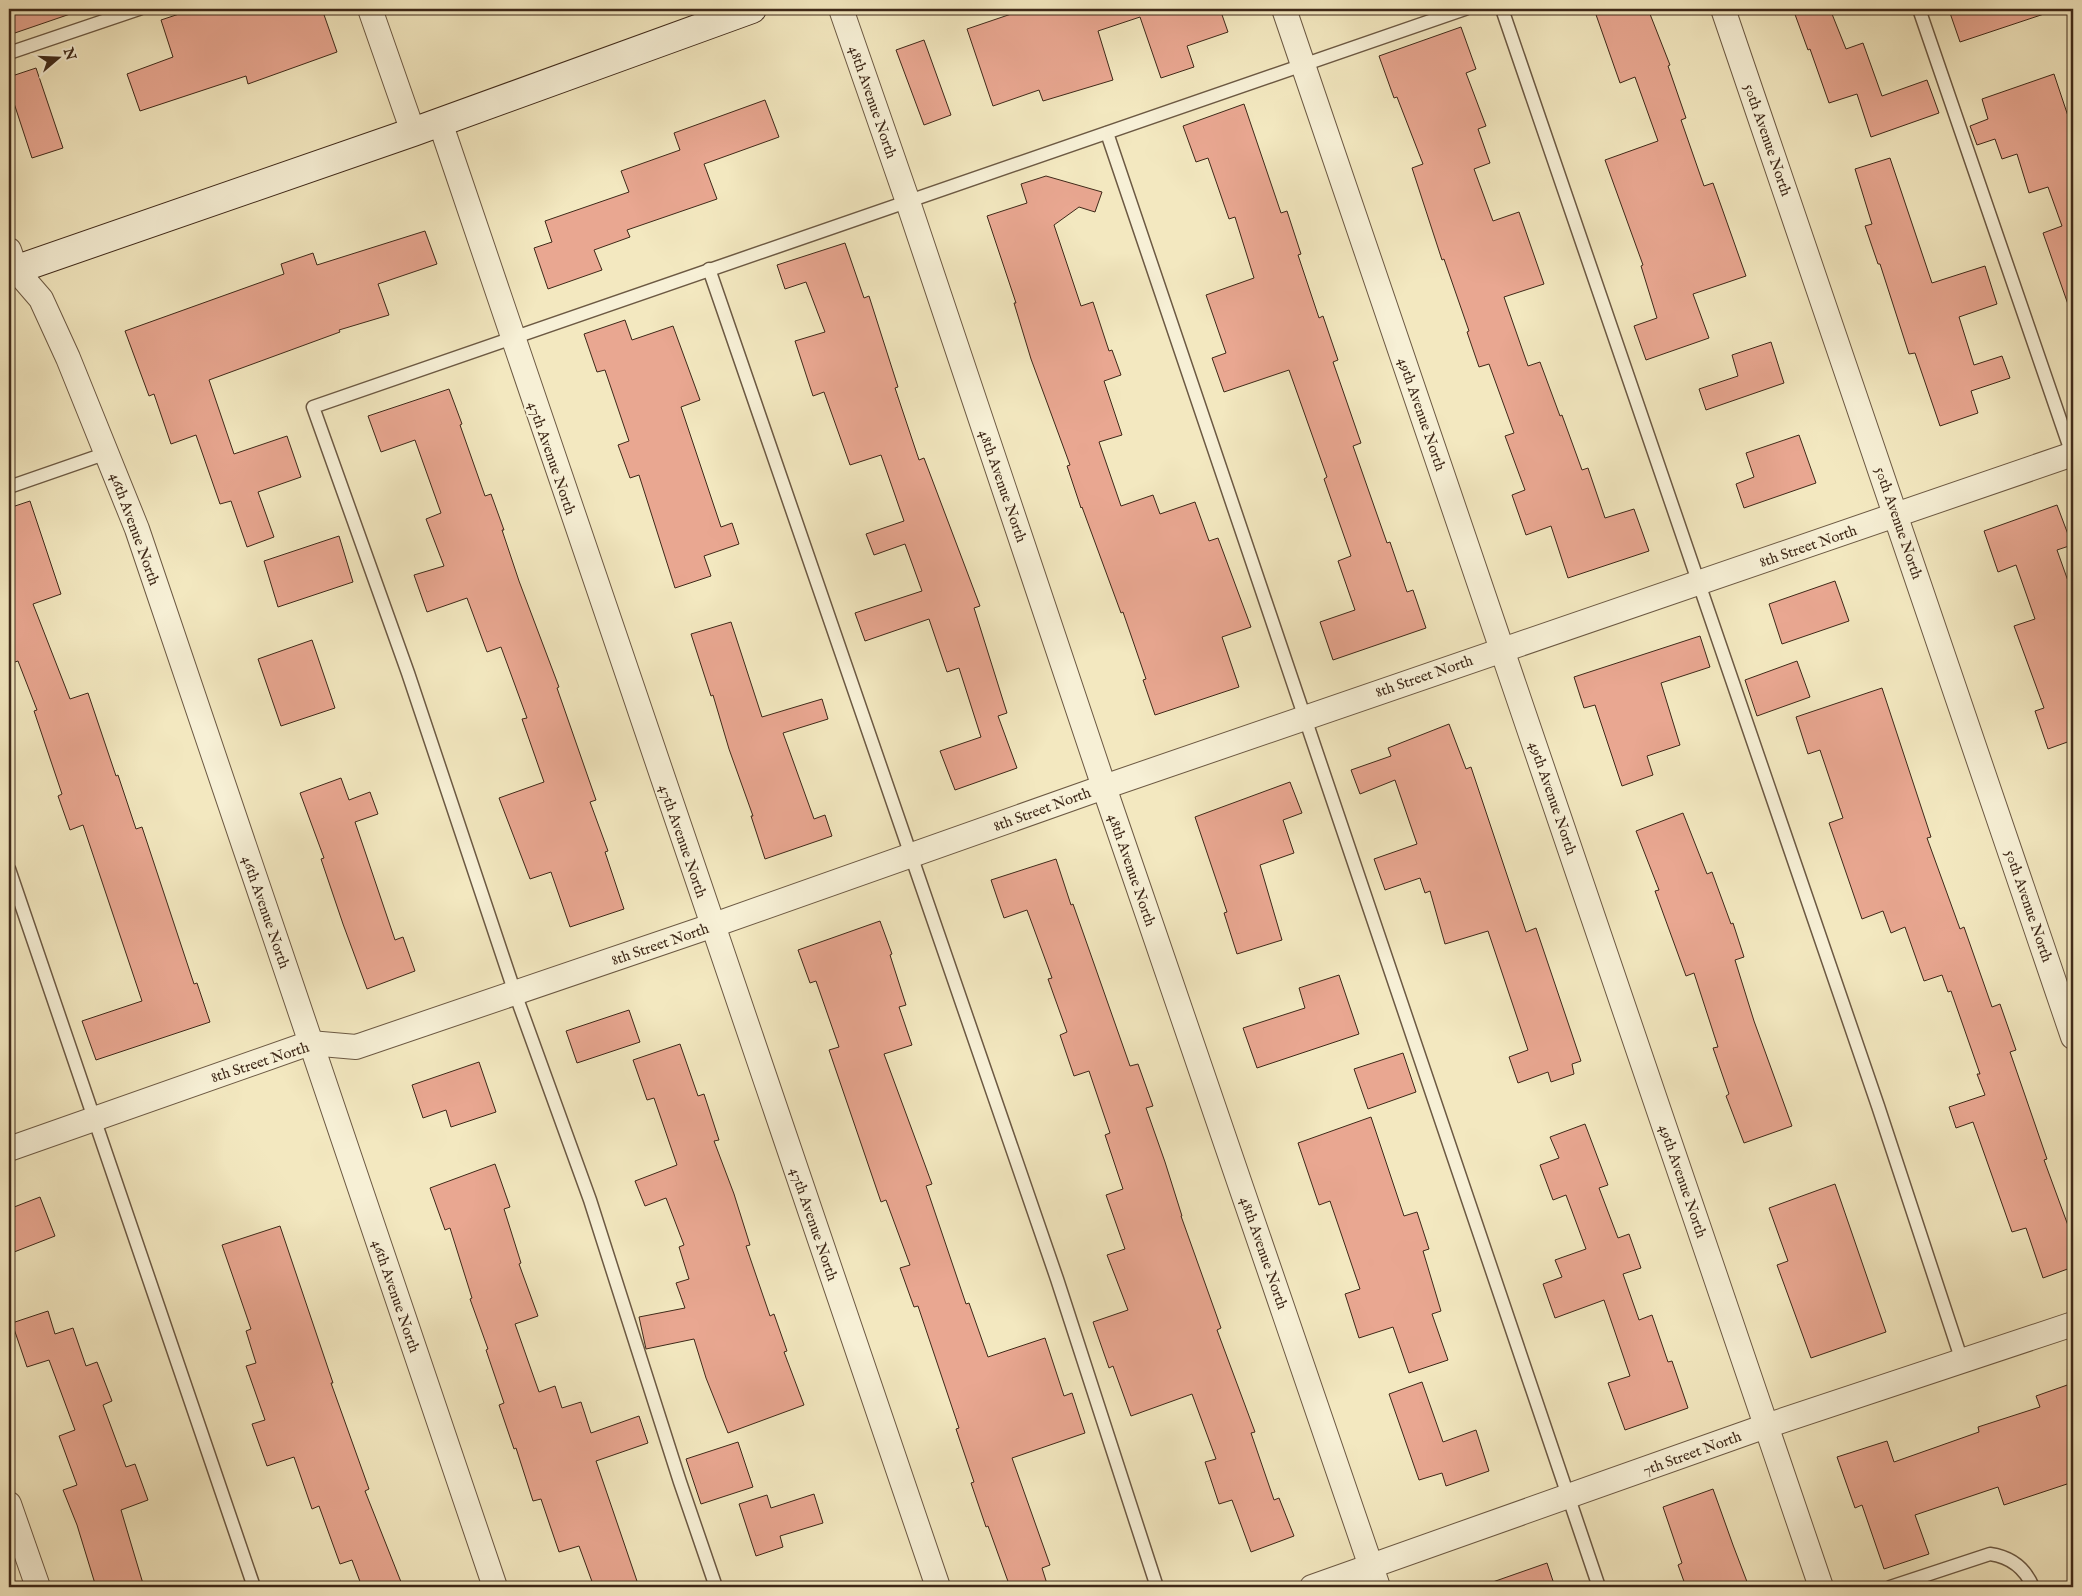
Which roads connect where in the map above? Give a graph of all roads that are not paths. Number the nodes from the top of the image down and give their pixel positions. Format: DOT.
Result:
graph roads {
  1 [pos="139,9"];
  2 [pos="370,9"];
  3 [pos="752,9"];
  4 [pos="841,9"];
  5 [pos="1284,9"];
  6 [pos="1465,9"];
  7 [pos="1502,9"];
  8 [pos="1723,9"];
  9 [pos="1919,9"];
  10 [pos="9,53"];
  11 [pos="1303,64"];
  12 [pos="440,122"];
  13 [pos="413,132"];
  14 [pos="1107,133"];
  15 [pos="908,202"];
  16 [pos="11,264"];
  17 [pos="710,269"];
  18 [pos="511,337"];
  19 [pos="107,453"];
  20 [pos="2073,456"];
  21 [pos="9,487"];
  22 [pos="1896,515"];
  23 [pos="1700,584"];
  24 [pos="1502,649"];
  25 [pos="1304,718"];
  26 [pos="1104,786"];
  27 [pos="912,856"];
  28 [pos="9,869"];
  29 [pos="711,926"];
  30 [pos="515,993"];
  31 [pos="2073,1037"];
  32 [pos="310,1043"];
  33 [pos="94,1119"];
  34 [pos="9,1148"];
  35 [pos="2073,1324"];
  36 [pos="1962,1361"];
  37 [pos="1766,1426"];
  38 [pos="1569,1496"];
  39 [pos="9,1504"];
  40 [pos="1375,1577"];
  41 [pos="38,1587"];
  42 [pos="254,1587"];
  43 [pos="495,1587"];
  44 [pos="716,1587"];
  45 [pos="938,1587"];
  46 [pos="1157,1587"];
  47 [pos="1312,1587"];
  48 [pos="1599,1587"];
  49 [pos="1821,1587"];
  50 [pos="1890,1587"];
  51 [pos="2033,1587"];
  1 -- 10 [label="lane"];
  2 -- 13 [label="street"];
  3 -- 12 [label="main road"];
  4 -- 15 [label="street, 48th Avenue North"];
  5 -- 11 [label="street, 49th Avenue North"];
  6 -- 11 [label="lane"];
  7 -- 23 [label="lane"];
  8 -- 22 [label="street, 50th Avenue North"];
  9 -- 20 [label="lane"];
  11 -- 14 [label="lane"];
  11 -- 24 [label="street, 49th Avenue North"];
  12 -- 13 [label="main road"];
  12 -- 18 [label="street, 47th Avenue North"];
  13 -- 16 [label="main road"];
  14 -- 15 [label="lane"];
  14 -- 25 [label="lane"];
  15 -- 17 [label="lane"];
  15 -- 26 [label="street, 48th Avenue North"];
  16 -- 19 [label="street, 46th Avenue North"];
  17 -- 18 [label="lane"];
  17 -- 27 [label="lane"];
  18 -- 29 [label="street, 47th Avenue North"];
  18 -- 30 [label="lane"];
  19 -- 21 [label="lane"];
  19 -- 32 [label="street, 46th Avenue North"];
  20 -- 22 [label="street, 8th Street North"];
  22 -- 23 [label="street, 8th Street North"];
  22 -- 31 [label="street, 50th Avenue North"];
  23 -- 24 [label="street, 8th Street North"];
  23 -- 36 [label="lane"];
  24 -- 25 [label="street, 8th Street North"];
  24 -- 37 [label="street, 49th Avenue North"];
  25 -- 26 [label="street, 8th Street North"];
  25 -- 38 [label="lane"];
  26 -- 27 [label="street, 8th Street North"];
  26 -- 40 [label="street, 48th Avenue North"];
  27 -- 29 [label="street, 8th Street North"];
  27 -- 46 [label="lane"];
  28 -- 33 [label="lane"];
  29 -- 30 [label="street, 8th Street North"];
  29 -- 45 [label="street, 47th Avenue North"];
  30 -- 32 [label="street, 8th Street North"];
  30 -- 44 [label="lane"];
  32 -- 33 [label="street, 8th Street North"];
  32 -- 43 [label="street, 46th Avenue North"];
  33 -- 34 [label="street, 8th Street North"];
  33 -- 42 [label="lane"];
  35 -- 36 [label="street, 7th Street North"];
  36 -- 37 [label="street, 7th Street North"];
  37 -- 38 [label="street, 7th Street North"];
  37 -- 49 [label="street, 49th Avenue North"];
  38 -- 40 [label="street, 7th Street North"];
  38 -- 48 [label="lane"];
  39 -- 41 [label="street"];
  40 -- 47 [label="street, 7th Street North"];
  50 -- 51 [label="lane"];
}
